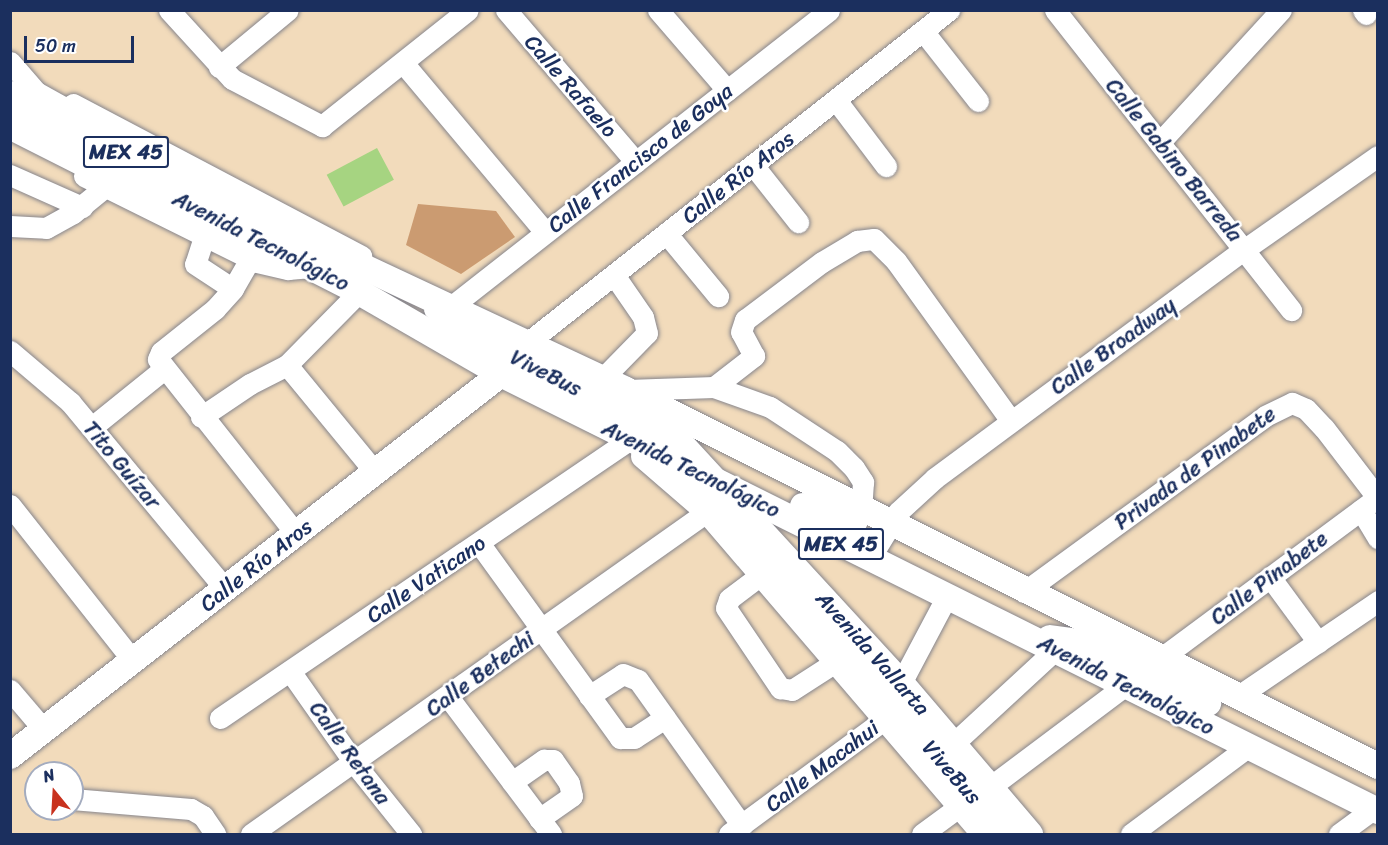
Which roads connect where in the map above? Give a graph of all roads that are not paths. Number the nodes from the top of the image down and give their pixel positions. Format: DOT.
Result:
graph roads {
  1 [pos="169,10"];
  2 [pos="288,10"];
  3 [pos="468,10"];
  4 [pos="506,10"];
  5 [pos="658,10"];
  6 [pos="949,10"];
  7 [pos="1055,10"];
  8 [pos="1281,10"];
  9 [pos="818,14"];
  10 [pos="923,31"];
  11 [pos="10,51"];
  12 [pos="10,62"];
  13 [pos="404,64"];
  14 [pos="219,68"];
  15 [pos="727,90"];
  16 [pos="10,94"];
  17 [pos="836,100"];
  18 [pos="978,100"];
  19 [pos="10,114"];
  20 [pos="10,129"];
  21 [pos="10,140"];
  22 [pos="1160,142"];
  23 [pos="1377,156"];
  24 [pos="636,162"];
  25 [pos="753,165"];
  26 [pos="886,166"];
  27 [pos="10,175"];
  28 [pos="105,187"];
  29 [pos="82,207"];
  30 [pos="222,222"];
  31 [pos="798,222"];
  32 [pos="10,226"];
  33 [pos="544,232"];
  34 [pos="666,233"];
  35 [pos="1245,249"];
  36 [pos="250,259"];
  37 [pos="307,267"];
  38 [pos="382,274"];
  39 [pos="614,275"];
  40 [pos="233,289"];
  41 [pos="359,292"];
  42 [pos="718,296"];
  43 [pos="452,306"];
  44 [pos="1291,310"];
  45 [pos="477,339"];
  46 [pos="527,343"];
  47 [pos="15,362"];
  48 [pos="287,365"];
  49 [pos="164,369"];
  50 [pos="501,374"];
  51 [pos="602,379"];
  52 [pos="714,387"];
  53 [pos="632,393"];
  54 [pos="201,417"];
  55 [pos="1011,421"];
  56 [pos="92,427"];
  57 [pos="631,439"];
  58 [pos="687,467"];
  59 [pos="375,472"];
  60 [pos="727,486"];
  61 [pos="1372,501"];
  62 [pos="10,505"];
  63 [pos="861,510"];
  64 [pos="708,511"];
  65 [pos="889,524"];
  66 [pos="296,534"];
  67 [pos="1377,538"];
  68 [pos="479,543"];
  69 [pos="870,558"];
  70 [pos="762,574"];
  71 [pos="1270,577"];
  72 [pos="225,589"];
  73 [pos="1024,592"];
  74 [pos="947,596"];
  75 [pos="1377,601"];
  76 [pos="542,628"];
  77 [pos="1318,642"];
  78 [pos="1047,646"];
  79 [pos="1160,659"];
  80 [pos="133,661"];
  81 [pos="837,662"];
  82 [pos="290,671"];
  83 [pos="901,682"];
  84 [pos="1126,685"];
  85 [pos="10,690"];
  86 [pos="589,696"];
  87 [pos="1237,697"];
  88 [pos="449,698"];
  89 [pos="220,718"];
  90 [pos="665,718"];
  91 [pos="885,719"];
  92 [pos="44,730"];
  93 [pos="954,744"];
  94 [pos="1249,746"];
  95 [pos="10,756"];
  96 [pos="355,764"];
  97 [pos="1377,766"];
  98 [pos="512,782"];
  99 [pos="990,787"];
  100 [pos="84,801"];
  101 [pos="960,806"];
  102 [pos="1376,808"];
  103 [pos="545,827"];
  104 [pos="736,830"];
  105 [pos="215,834"];
  106 [pos="251,834"];
  107 [pos="411,834"];
  108 [pos="922,834"];
  109 [pos="985,834"];
  110 [pos="1006,834"];
  111 [pos="1030,834"];
  112 [pos="1131,834"];
  113 [pos="1339,834"];
  1 -- 14 [label="street"];
  2 -- 14 [label="street"];
  3 -- 13 [label="street"];
  4 -- 24 [label="street, Calle Rafaelo"];
  5 -- 15 [label="street"];
  6 -- 10 [label="street, Calle Río Aros"];
  7 -- 22 [label="street, Calle Gabino Barreda"];
  8 -- 22 [label="street"];
  9 -- 15 [label="street, Calle Francisco de Goya"];
  10 -- 17 [label="street, Calle Río Aros"];
  10 -- 18 [label="street"];
  11 -- 38 [label="street"];
  12 -- 38 [label="street, ViveBus"];
  13 -- 14 [label="street"];
  13 -- 33 [label="street"];
  15 -- 24 [label="street, Calle Francisco de Goya"];
  16 -- 30 [label="main road, Avenida Tecnológico / MEX 45"];
  17 -- 25 [label="street, Calle Río Aros"];
  17 -- 26 [label="street"];
  19 -- 30 [label="main road, Avenida Tecnológico / MEX 45"];
  20 -- 37 [label="street"];
  21 -- 28 [label="street"];
  22 -- 35 [label="street, Calle Gabino Barreda"];
  23 -- 35 [label="street, Calle Broadway"];
  24 -- 33 [label="street, Calle Francisco de Goya"];
  25 -- 31 [label="street"];
  25 -- 34 [label="street, Calle Río Aros"];
  27 -- 29 [label="street"];
  28 -- 29 [label="street"];
  28 -- 30 [label="street"];
  29 -- 32 [label="street"];
  30 -- 36 [label="street"];
  30 -- 37 [label="main road, Avenida Tecnológico / MEX 45"];
  30 -- 38 [label="main road, Avenida Tecnológico / MEX 45"];
  30 -- 40 [label="street"];
  33 -- 43 [label="street, Calle Francisco de Goya"];
  34 -- 39 [label="street, Calle Río Aros"];
  34 -- 42 [label="street"];
  35 -- 44 [label="street, Calle Gabino Barreda"];
  35 -- 55 [label="street, Calle Broadway"];
  36 -- 37 [label="street"];
  36 -- 40 [label="street"];
  37 -- 41 [label="main road, Avenida Tecnológico / MEX 45"];
  38 -- 43 [label="main road, Avenida Tecnológico / MEX 45"];
  38 -- 45 [label="street, ViveBus"];
  39 -- 46 [label="street, Calle Río Aros"];
  39 -- 51 [label="street"];
  40 -- 49 [label="street"];
  41 -- 45 [label="street"];
  41 -- 48 [label="street"];
  41 -- 50 [label="main road, Avenida Tecnológico / MEX 45"];
  43 -- 46 [label="main road, Avenida Tecnológico / MEX 45"];
  45 -- 58 [label="street, ViveBus"];
  46 -- 51 [label="main road, Avenida Tecnológico / MEX 45"];
  47 -- 56 [label="street, Tito Guízar"];
  48 -- 54 [label="street"];
  48 -- 59 [label="street"];
  49 -- 54 [label="street"];
  49 -- 56 [label="street"];
  50 -- 57 [label="main road, Avenida Tecnológico / MEX 45"];
  50 -- 59 [label="main road, Calle Río Aros"];
  51 -- 53 [label="main road, Avenida Tecnológico / MEX 45"];
  52 -- 53 [label="street"];
  52 -- 55 [label="street"];
  52 -- 63 [label="street"];
  53 -- 60 [label="main road, Avenida Vallarta"];
  53 -- 63 [label="main road, Avenida Tecnológico / MEX 45"];
  54 -- 66 [label="street"];
  55 -- 65 [label="street, Calle Broadway"];
  56 -- 72 [label="street, Tito Guízar"];
  57 -- 58 [label="main road, Avenida Tecnológico / MEX 45"];
  57 -- 64 [label="main road, Avenida Vallarta"];
  57 -- 68 [label="street, Calle Vaticano"];
  58 -- 60 [label="main road, Avenida Tecnológico / MEX 45"];
  58 -- 110 [label="street, ViveBus"];
  59 -- 66 [label="main road, Calle Río Aros"];
  60 -- 63 [label="main road"];
  60 -- 69 [label="main road, Avenida Tecnológico / MEX 45"];
  60 -- 83 [label="main road, Avenida Vallarta"];
  61 -- 67 [label="street"];
  61 -- 71 [label="street, Calle Pinabete"];
  61 -- 73 [label="street, Privada de Pinabete"];
  62 -- 80 [label="street"];
  63 -- 65 [label="main road, Avenida Tecnológico / MEX 45"];
  64 -- 70 [label="main road, Avenida Vallarta"];
  64 -- 76 [label="street, Calle Betechi"];
  65 -- 69 [label="street, Calle Broadway"];
  65 -- 73 [label="main road, Avenida Tecnológico / MEX 45"];
  66 -- 72 [label="main road, Calle Río Aros"];
  68 -- 76 [label="street"];
  68 -- 82 [label="street, Calle Vaticano"];
  69 -- 74 [label="main road, Avenida Tecnológico / MEX 45"];
  70 -- 81 [label="main road, Avenida Vallarta"];
  70 -- 81 [label="street"];
  71 -- 77 [label="street"];
  71 -- 79 [label="street, Calle Pinabete"];
  72 -- 80 [label="main road, Calle Río Aros"];
  73 -- 79 [label="main road, Avenida Tecnológico / MEX 45"];
  74 -- 78 [label="main road, Avenida Tecnológico / MEX 45"];
  74 -- 83 [label="street"];
  75 -- 77 [label="street"];
  76 -- 86 [label="street"];
  76 -- 88 [label="street, Calle Betechi"];
  77 -- 87 [label="street"];
  78 -- 79 [label="main road"];
  78 -- 84 [label="main road, Avenida Tecnológico / MEX 45"];
  78 -- 93 [label="street"];
  79 -- 87 [label="main road, Avenida Tecnológico / MEX 45"];
  80 -- 92 [label="main road, Calle Río Aros"];
  81 -- 91 [label="main road, Avenida Vallarta"];
  82 -- 89 [label="street, Calle Vaticano"];
  82 -- 96 [label="street, Calle Retana"];
  83 -- 93 [label="main road, Avenida Vallarta"];
  84 -- 87 [label="main road"];
  84 -- 94 [label="main road, Avenida Tecnológico / MEX 45"];
  84 -- 99 [label="street"];
  85 -- 92 [label="street"];
  86 -- 90 [label="street"];
  86 -- 90 [label="street"];
  87 -- 97 [label="main road, Avenida Tecnológico / MEX 45"];
  88 -- 96 [label="street, Calle Betechi"];
  88 -- 98 [label="street"];
  90 -- 104 [label="street"];
  91 -- 101 [label="main road, Avenida Vallarta"];
  91 -- 104 [label="street, Calle Macahui"];
  92 -- 95 [label="main road, Calle Río Aros"];
  93 -- 99 [label="main road, Avenida Vallarta"];
  94 -- 102 [label="main road, Avenida Tecnológico / MEX 45"];
  94 -- 112 [label="street"];
  96 -- 106 [label="street, Calle Betechi"];
  96 -- 107 [label="street, Calle Retana"];
  98 -- 103 [label="street"];
  98 -- 103 [label="street"];
  99 -- 111 [label="main road, Avenida Vallarta"];
  100 -- 105 [label="street"];
  101 -- 108 [label="street"];
  101 -- 109 [label="main road, Avenida Vallarta"];
  102 -- 113 [label="street"];
}
